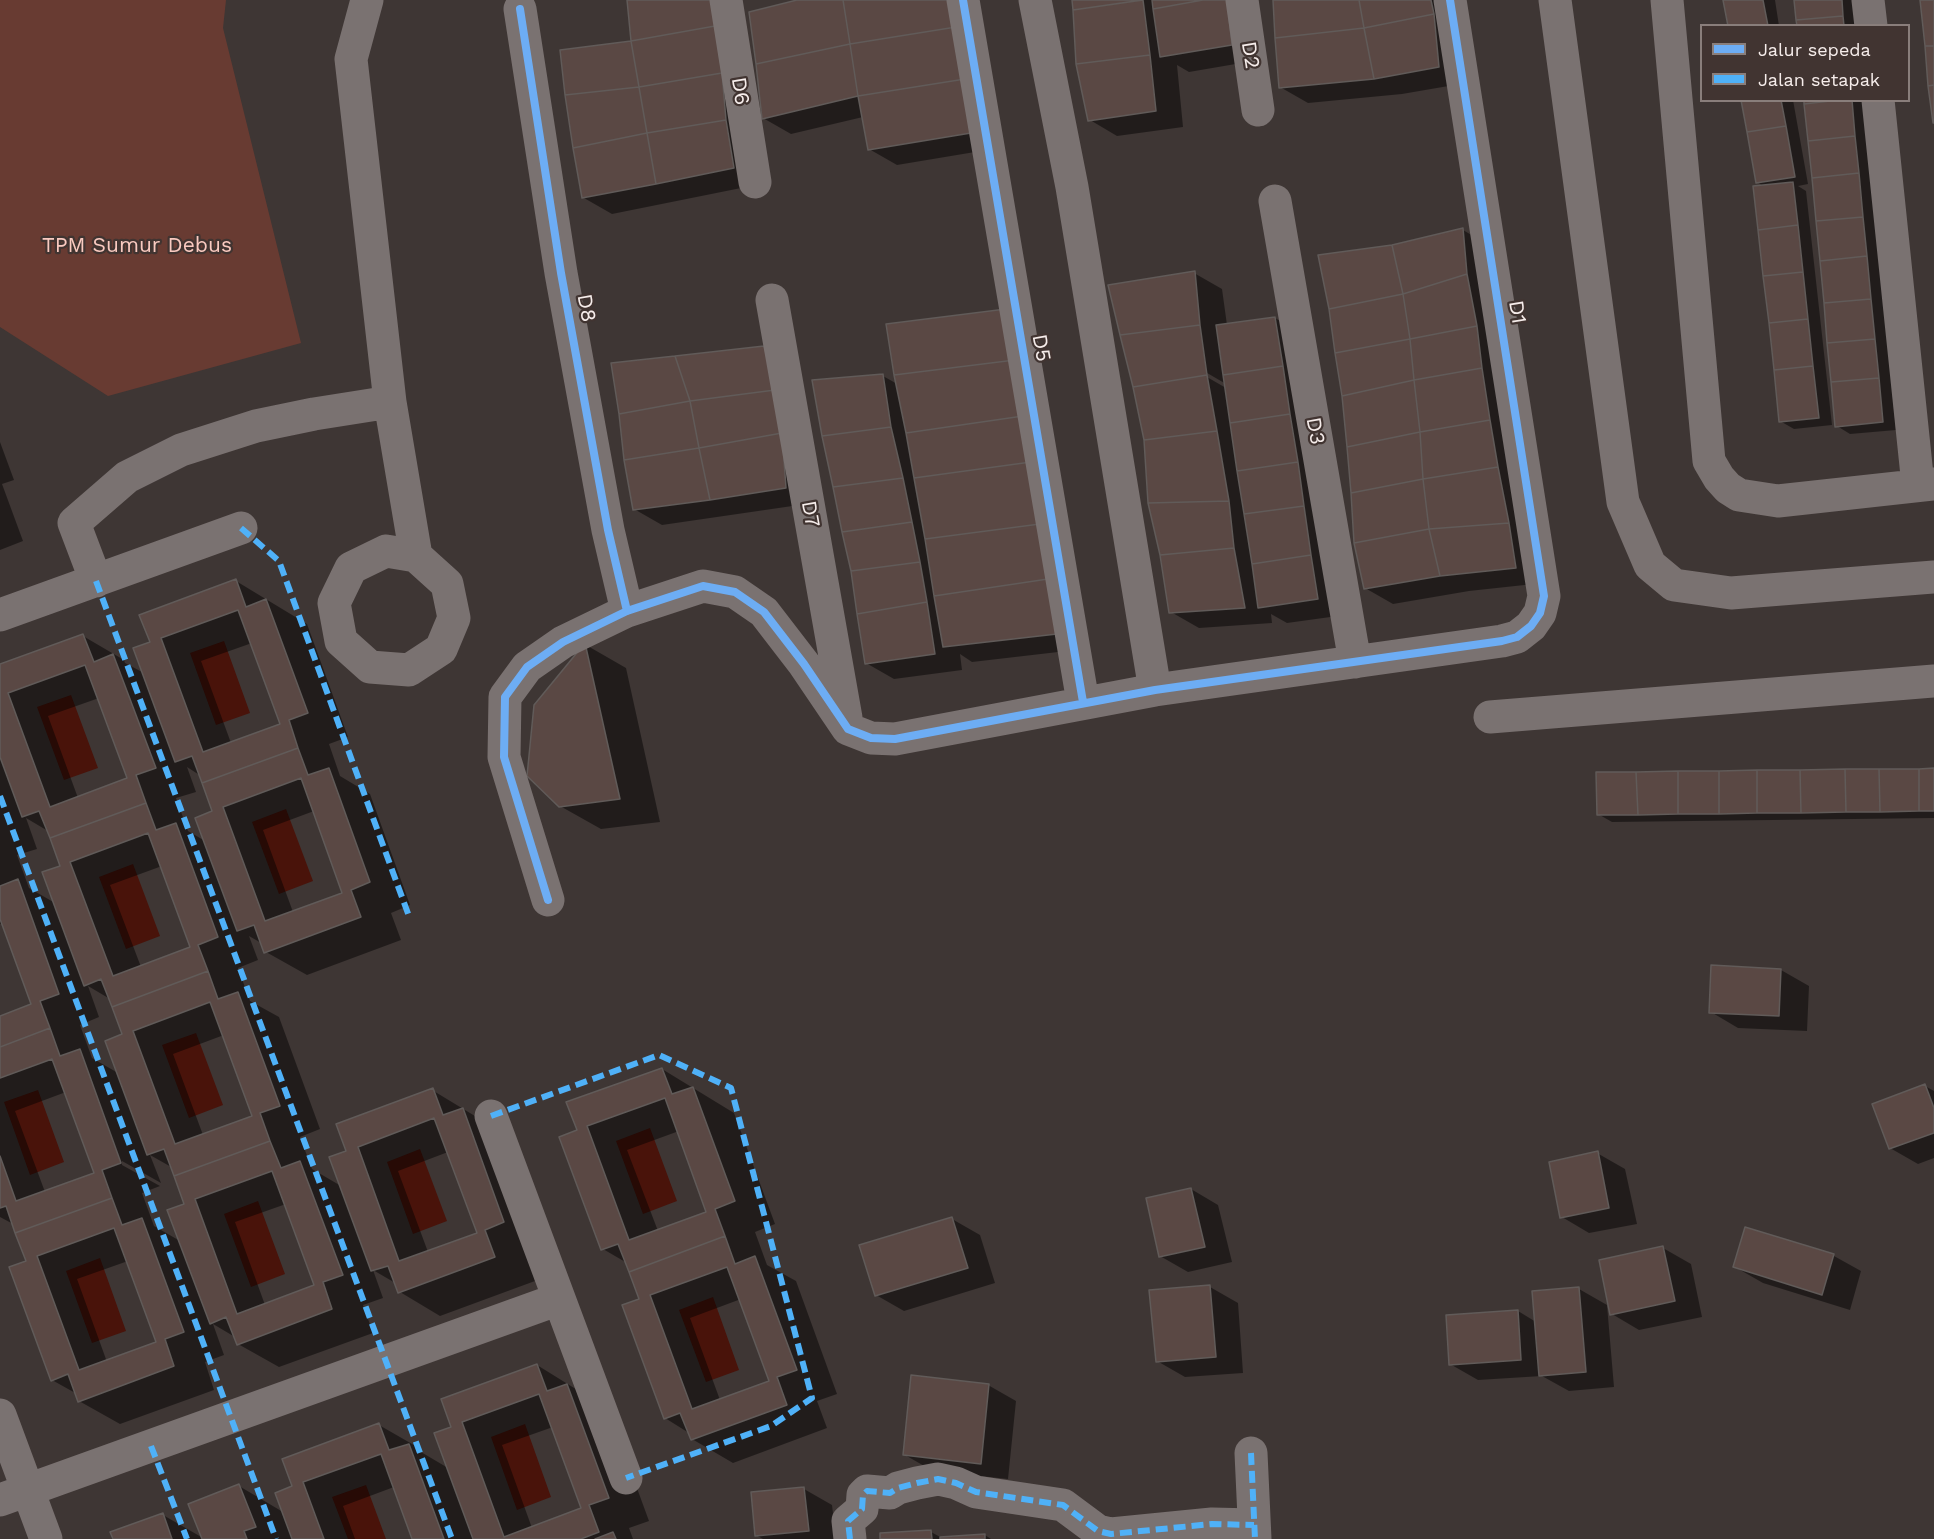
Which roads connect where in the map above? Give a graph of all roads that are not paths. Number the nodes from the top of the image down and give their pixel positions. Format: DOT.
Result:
graph roads {
  1 [pos="367,0"];
  2 [pos="726,0"];
  3 [pos="963,0"];
  4 [pos="1035,0"];
  5 [pos="1242,0"];
  6 [pos="1450,0"];
  7 [pos="1555,0"];
  8 [pos="1667,0"];
  9 [pos="1868,0"];
  10 [pos="520,9"];
  11 [pos="1871,24"];
  12 [pos="1878,102"];
  13 [pos="1258,110"];
  14 [pos="755,182"];
  15 [pos="1275,201"];
  16 [pos="772,300"];
  17 [pos="390,402"];
  18 [pos="1926,484"];
  19 [pos="242,528"];
  20 [pos="416,556"];
  21 [pos="1934,577"];
  22 [pos="96,581"];
  23 [pos="627,611"];
  24 [pos="0,615"];
  25 [pos="1354,662"];
  26 [pos="1934,681"];
  27 [pos="1155,690"];
  28 [pos="1083,702"];
  29 [pos="1490,717"];
  30 [pos="848,729"];
  31 [pos="548,900"];
  32 [pos="491,1116"];
  33 [pos="559,1299"];
  34 [pos="0,1415"];
  35 [pos="1251,1453"];
  36 [pos="626,1478"];
  37 [pos="14,1495"];
  38 [pos="1255,1532"];
  39 [pos="46,1539"];
  40 [pos="850,1539"];
  1 -- 17 [label="street"];
  2 -- 14 [label="street, D6"];
  3 -- 28 [label="street, D5"];
  4 -- 27 [label="street"];
  5 -- 13 [label="street, D2"];
  6 -- 25 [label="street, D1"];
  7 -- 21 [label="street"];
  8 -- 18 [label="street"];
  9 -- 11 [label="street"];
  10 -- 23 [label="street, D8"];
  12 -- 18 [label="street"];
  15 -- 25 [label="street, D3"];
  16 -- 30 [label="street, D7"];
  17 -- 20 [label="street"];
  17 -- 22 [label="street"];
  19 -- 22 [label="street"];
  22 -- 24 [label="street"];
  23 -- 30 [label="street"];
  23 -- 31 [label="street"];
  25 -- 27 [label="street"];
  26 -- 29 [label="street"];
  27 -- 28 [label="street"];
  28 -- 30 [label="street"];
  32 -- 33 [label="street"];
  33 -- 36 [label="street"];
  33 -- 37 [label="street"];
  34 -- 37 [label="street"];
  35 -- 38 [label="street"];
  37 -- 39 [label="street"];
  38 -- 40 [label="street"];
}
